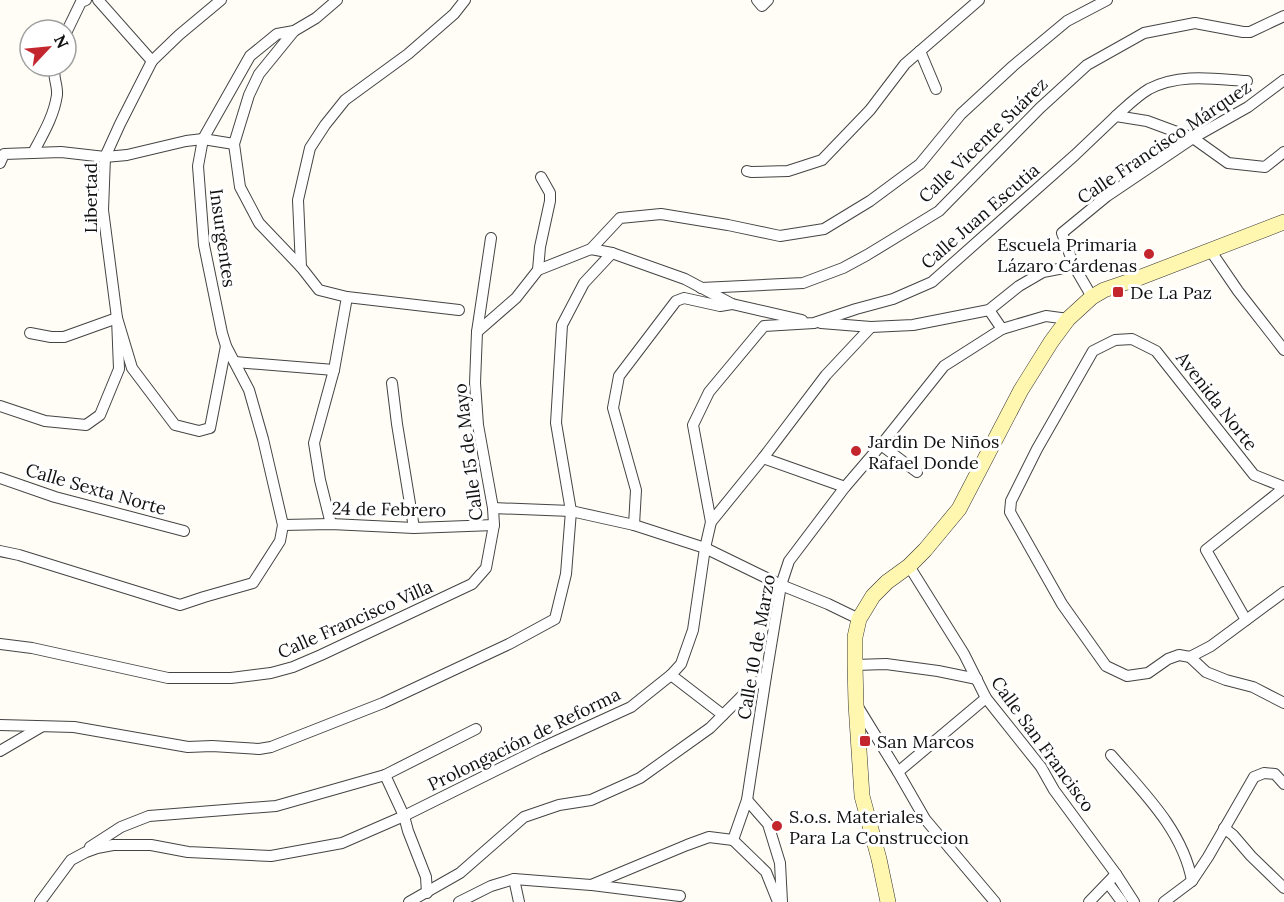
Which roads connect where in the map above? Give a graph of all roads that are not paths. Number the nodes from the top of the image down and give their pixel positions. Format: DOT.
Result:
graph roads {
  1 [pos="86,0"];
  2 [pos="221,0"];
  3 [pos="337,0"];
  4 [pos="465,0"];
  5 [pos="757,0"];
  6 [pos="768,0"];
  7 [pos="979,0"];
  8 [pos="1107,0"];
  9 [pos="99,1"];
  10 [pos="1284,16"];
  11 [pos="73,18"];
  12 [pos="294,31"];
  13 [pos="920,51"];
  14 [pos="152,61"];
  15 [pos="54,78"];
  16 [pos="1284,80"];
  17 [pos="1247,81"];
  18 [pos="936,89"];
  19 [pos="1116,116"];
  20 [pos="1193,138"];
  21 [pos="203,140"];
  22 [pos="234,144"];
  23 [pos="1284,152"];
  24 [pos="33,153"];
  25 [pos="105,157"];
  26 [pos="2,158"];
  27 [pos="747,171"];
  28 [pos="541,177"];
  29 [pos="1284,222"];
  30 [pos="490,238"];
  31 [pos="591,249"];
  32 [pos="1210,250"];
  33 [pos="612,253"];
  34 [pos="1074,266"];
  35 [pos="301,267"];
  36 [pos="538,270"];
  37 [pos="700,288"];
  38 [pos="348,297"];
  39 [pos="1092,297"];
  40 [pos="732,304"];
  41 [pos="459,310"];
  42 [pos="989,310"];
  43 [pos="117,318"];
  44 [pos="1068,319"];
  45 [pos="814,323"];
  46 [pos="871,327"];
  47 [pos="1002,329"];
  48 [pos="477,332"];
  49 [pos="30,333"];
  50 [pos="226,346"];
  51 [pos="1284,350"];
  52 [pos="235,362"];
  53 [pos="334,370"];
  54 [pos="392,383"];
  55 [pos="0,406"];
  56 [pos="881,445"];
  57 [pos="763,459"];
  58 [pos="917,472"];
  59 [pos="0,478"];
  60 [pos="845,487"];
  61 [pos="1284,488"];
  62 [pos="493,508"];
  63 [pos="570,511"];
  64 [pos="711,522"];
  65 [pos="331,524"];
  66 [pos="494,525"];
  67 [pos="634,525"];
  68 [pos="282,528"];
  69 [pos="414,528"];
  70 [pos="184,531"];
  71 [pos="705,548"];
  72 [pos="0,550"];
  73 [pos="909,566"];
  74 [pos="472,584"];
  75 [pos="782,585"];
  76 [pos="1284,592"];
  77 [pos="858,619"];
  78 [pos="1246,620"];
  79 [pos="0,644"];
  80 [pos="1190,657"];
  81 [pos="855,665"];
  82 [pos="671,675"];
  83 [pos="765,676"];
  84 [pos="977,679"];
  85 [pos="986,698"];
  86 [pos="1284,703"];
  87 [pos="856,704"];
  88 [pos="723,716"];
  89 [pos="0,725"];
  90 [pos="41,727"];
  91 [pos="476,729"];
  92 [pos="0,751"];
  93 [pos="1111,755"];
  94 [pos="898,772"];
  95 [pos="385,776"];
  96 [pos="1284,784"];
  97 [pos="747,800"];
  98 [pos="404,816"];
  99 [pos="1224,828"];
  100 [pos="733,840"];
  101 [pos="86,852"];
  102 [pos="1116,874"];
  103 [pos="514,879"];
  104 [pos="1192,881"];
  105 [pos="1108,883"];
  106 [pos="591,885"];
  107 [pos="1284,888"];
  108 [pos="426,893"];
  109 [pos="680,896"];
  110 [pos="40,902"];
  111 [pos="409,902"];
  112 [pos="459,902"];
  113 [pos="519,902"];
  114 [pos="780,902"];
  115 [pos="888,902"];
  116 [pos="995,902"];
  117 [pos="1089,902"];
  118 [pos="1122,902"];
  119 [pos="1134,902"];
  120 [pos="1164,902"];
  1 -- 11 [label="street"];
  2 -- 14 [label="street, Libertad"];
  3 -- 12 [label="street, Insurgentes"];
  4 -- 35 [label="street"];
  5 -- 6 [label="street"];
  7 -- 13 [label="street"];
  8 -- 31 [label="street"];
  9 -- 14 [label="street"];
  10 -- 37 [label="street, Calle Vicente Suárez"];
  12 -- 21 [label="street, Insurgentes"];
  12 -- 22 [label="street"];
  13 -- 18 [label="street"];
  13 -- 27 [label="street"];
  14 -- 25 [label="street, Libertad"];
  15 -- 24 [label="street"];
  16 -- 20 [label="street, Calle Francisco Márquez"];
  17 -- 19 [label="street, Calle Juan Escutia"];
  19 -- 20 [label="street"];
  19 -- 45 [label="street, Calle Juan Escutia"];
  20 -- 23 [label="street"];
  20 -- 34 [label="street, Calle Francisco Márquez"];
  21 -- 22 [label="street"];
  21 -- 25 [label="street"];
  21 -- 50 [label="street, Insurgentes"];
  22 -- 35 [label="street"];
  24 -- 25 [label="street"];
  24 -- 26 [label="street"];
  25 -- 43 [label="street, Libertad"];
  28 -- 36 [label="street"];
  29 -- 32 [label="street"];
  30 -- 48 [label="street, Calle 15 de Mayo"];
  31 -- 33 [label="street"];
  31 -- 36 [label="street"];
  32 -- 39 [label="street"];
  32 -- 51 [label="street"];
  33 -- 37 [label="street"];
  33 -- 63 [label="street"];
  34 -- 39 [label="street, Calle Francisco Márquez"];
  34 -- 42 [label="street"];
  35 -- 38 [label="street"];
  36 -- 48 [label="street"];
  37 -- 40 [label="street"];
  38 -- 41 [label="street"];
  38 -- 53 [label="street"];
  39 -- 44 [label="street"];
  40 -- 45 [label="street"];
  40 -- 67 [label="street"];
  42 -- 46 [label="street"];
  42 -- 47 [label="street"];
  43 -- 49 [label="street"];
  43 -- 50 [label="street"];
  43 -- 55 [label="street, Libertad"];
  44 -- 47 [label="street, Calle 10 de Marzo"];
  44 -- 73 [label="street"];
  45 -- 46 [label="street"];
  45 -- 64 [label="street"];
  46 -- 57 [label="street, Prolongación de Reforma"];
  47 -- 56 [label="street, Calle 10 de Marzo"];
  48 -- 62 [label="street, Calle 15 de Mayo"];
  50 -- 52 [label="street, Insurgentes"];
  52 -- 53 [label="street"];
  52 -- 68 [label="street, Insurgentes"];
  53 -- 65 [label="street"];
  54 -- 69 [label="street"];
  56 -- 58 [label="street"];
  56 -- 60 [label="street, Calle 10 de Marzo"];
  57 -- 60 [label="street"];
  57 -- 64 [label="street, Prolongación de Reforma"];
  59 -- 70 [label="street, Calle Sexta Norte"];
  60 -- 75 [label="street, Calle 10 de Marzo"];
  61 -- 78 [label="street"];
  61 -- 80 [label="street, Avenida Norte"];
  62 -- 63 [label="street"];
  62 -- 66 [label="street, Calle 15 de Mayo"];
  63 -- 67 [label="street"];
  63 -- 90 [label="street"];
  64 -- 71 [label="street, Prolongación de Reforma"];
  65 -- 68 [label="street, 24 de Febrero"];
  65 -- 69 [label="street, 24 de Febrero"];
  66 -- 69 [label="street, 24 de Febrero"];
  66 -- 74 [label="street, Calle 15 de Mayo"];
  67 -- 71 [label="street"];
  68 -- 72 [label="street"];
  71 -- 75 [label="street"];
  71 -- 82 [label="street, Prolongación de Reforma"];
  73 -- 77 [label="street"];
  73 -- 84 [label="street, Calle San Francisco"];
  74 -- 79 [label="street, Calle Francisco Villa"];
  75 -- 77 [label="street"];
  75 -- 83 [label="street, Calle 10 de Marzo"];
  76 -- 78 [label="street"];
  77 -- 81 [label="street"];
  78 -- 80 [label="street"];
  80 -- 86 [label="street"];
  81 -- 84 [label="street"];
  81 -- 87 [label="street"];
  82 -- 88 [label="street"];
  82 -- 98 [label="street, Prolongación de Reforma"];
  83 -- 88 [label="street"];
  83 -- 97 [label="street, Calle 10 de Marzo"];
  84 -- 85 [label="street, Calle San Francisco"];
  85 -- 94 [label="street"];
  85 -- 102 [label="street, Calle San Francisco"];
  87 -- 94 [label="street"];
  87 -- 115 [label="street"];
  88 -- 108 [label="street"];
  89 -- 90 [label="street"];
  90 -- 92 [label="street"];
  91 -- 95 [label="street, Prolongación de Reforma"];
  93 -- 104 [label="street"];
  94 -- 116 [label="street"];
  95 -- 98 [label="street"];
  95 -- 101 [label="street, Prolongación de Reforma"];
  96 -- 99 [label="street"];
  97 -- 100 [label="street, Calle 10 de Marzo"];
  97 -- 114 [label="street"];
  98 -- 101 [label="street, Prolongación de Reforma"];
  98 -- 108 [label="street"];
  99 -- 104 [label="street"];
  99 -- 107 [label="street"];
  100 -- 106 [label="street"];
  100 -- 114 [label="street"];
  101 -- 110 [label="street, Prolongación de Reforma"];
  102 -- 105 [label="street"];
  102 -- 119 [label="street, Calle San Francisco"];
  103 -- 106 [label="street"];
  103 -- 112 [label="street"];
  103 -- 113 [label="street"];
  104 -- 120 [label="street"];
  105 -- 117 [label="street"];
  105 -- 118 [label="street"];
  106 -- 109 [label="street"];
  108 -- 111 [label="street"];
}
